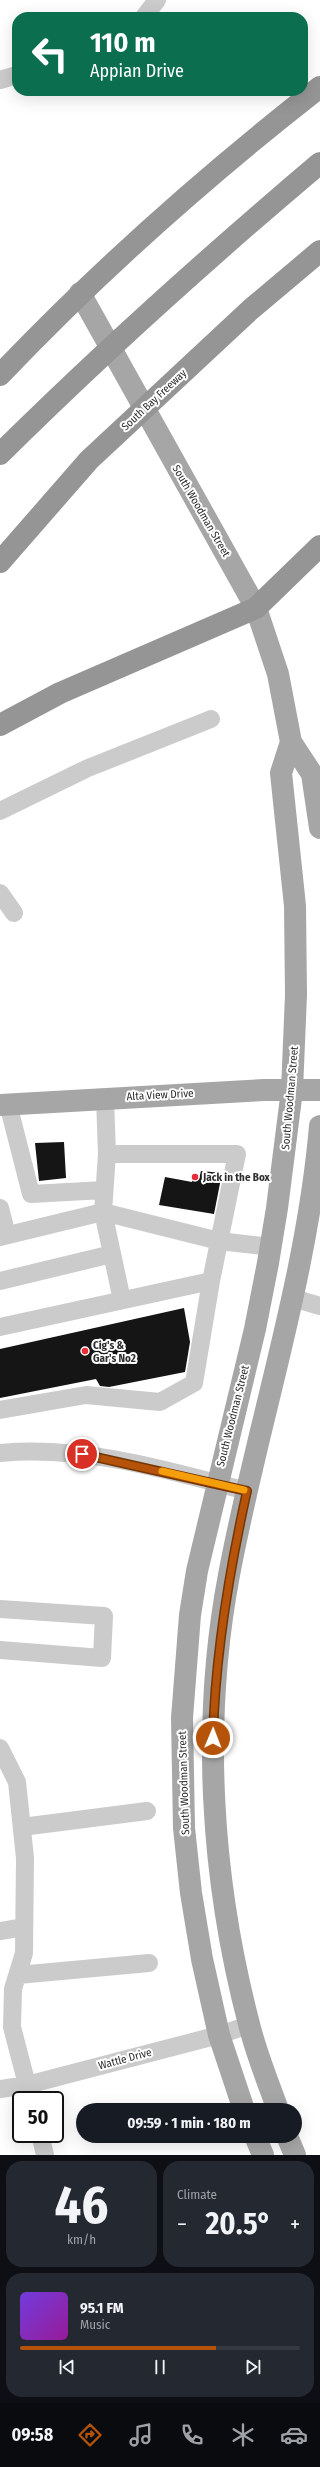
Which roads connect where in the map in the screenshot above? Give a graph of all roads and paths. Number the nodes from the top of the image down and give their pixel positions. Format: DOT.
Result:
graph roads {
  1 [pos="158,0"];
  2 [pos="148,12"];
  3 [pos="12,76"];
  4 [pos="0,80"];
  5 [pos="320,87"];
  6 [pos="320,163"];
  7 [pos="320,251"];
  8 [pos="80,293"];
  9 [pos="0,375"];
  10 [pos="0,454"];
  11 [pos="320,546"];
  12 [pos="0,562"];
  13 [pos="256,608"];
  14 [pos="211,719"];
  15 [pos="0,725"];
  16 [pos="291,742"];
  17 [pos="0,811"];
  18 [pos="320,828"];
  19 [pos="0,893"];
  20 [pos="14,913"];
  21 [pos="292,1090"];
  22 [pos="320,1090"];
  23 [pos="105,1098"];
  24 [pos="4,1104"];
  25 [pos="320,1126"];
  26 [pos="107,1154"];
  27 [pos="104,1190"];
  28 [pos="0,1208"];
  29 [pos="103,1212"];
  30 [pos="3,1236"];
  31 [pos="219,1241"];
  32 [pos="270,1247"];
  33 [pos="112,1254"];
  34 [pos="0,1281"];
  35 [pos="211,1281"];
  36 [pos="293,1298"];
  37 [pos="122,1300"];
  38 [pos="320,1306"];
  39 [pos="0,1327"];
  40 [pos="0,1410"];
  41 [pos="0,1453"];
  42 [pos="217,1483"];
  43 [pos="247,1491"];
  44 [pos="0,1609"];
  45 [pos="0,1650"];
  46 [pos="0,1748"];
  47 [pos="147,1812"];
  48 [pos="22,1828"];
  49 [pos="24,1927"];
  50 [pos="0,1931"];
  51 [pos="149,1963"];
  52 [pos="18,1975"];
  53 [pos="249,2025"];
  54 [pos="219,2035"];
  55 [pos="0,2089"];
  56 [pos="19,2091"];
  57 [pos="29,2091"];
  58 [pos="32,2091"];
  59 [pos="242,2103"];
  60 [pos="276,2103"];
  61 [pos="42,2143"];
  62 [pos="258,2143"];
  63 [pos="290,2143"];
  64 [pos="45,2155"];
  65 [pos="263,2155"];
  66 [pos="295,2155"];
  1 -- 2 [label="street"];
  3 -- 4 [label="street"];
  5 -- 8 [label="highway"];
  6 -- 10 [label="highway"];
  7 -- 12 [label="highway, South Bay Freeway"];
  8 -- 9 [label="highway"];
  8 -- 13 [label="main road, South Woodman Street"];
  11 -- 13 [label="highway"];
  13 -- 15 [label="highway"];
  13 -- 16 [label="main road, South Woodman Street"];
  14 -- 17 [label="street"];
  16 -- 18 [label="main road, South Woodman Street"];
  16 -- 21 [label="main road, South Woodman Street"];
  19 -- 20 [label="street"];
  21 -- 22 [label="main road, Alta View Drive"];
  21 -- 23 [label="main road, Alta View Drive"];
  21 -- 32 [label="main road, South Woodman Street"];
  23 -- 24 [label="main road, Alta View Drive"];
  23 -- 26 [label="street"];
  24 -- 27 [label="street"];
  25 -- 36 [label="main road"];
  26 -- 27 [label="street"];
  26 -- 31 [label="street"];
  27 -- 29 [label="street"];
  28 -- 30 [label="street"];
  29 -- 30 [label="street"];
  29 -- 31 [label="street"];
  29 -- 33 [label="street"];
  31 -- 32 [label="street"];
  31 -- 35 [label="street"];
  32 -- 42 [label="main road, South Woodman Street"];
  33 -- 34 [label="street"];
  33 -- 37 [label="street"];
  35 -- 37 [label="street"];
  35 -- 40 [label="street"];
  36 -- 38 [label="street"];
  36 -- 43 [label="main road"];
  37 -- 39 [label="street"];
  41 -- 42 [label="street"];
  42 -- 43 [label="street"];
  42 -- 54 [label="main road, South Woodman Street"];
  43 -- 53 [label="main road"];
  44 -- 45 [label="street"];
  46 -- 48 [label="street"];
  47 -- 48 [label="street"];
  48 -- 49 [label="street"];
  49 -- 50 [label="street"];
  49 -- 52 [label="street"];
  51 -- 52 [label="street"];
  52 -- 57 [label="street"];
  53 -- 54 [label="street, Wattle Drive"];
  53 -- 60 [label="main road"];
  54 -- 58 [label="street, Wattle Drive"];
  54 -- 59 [label="main road, South Woodman Street"];
  55 -- 56 [label="street, Wattle Drive"];
  61 -- 64 [label="street"];
  62 -- 65 [label="main road"];
  63 -- 66 [label="main road"];
}
